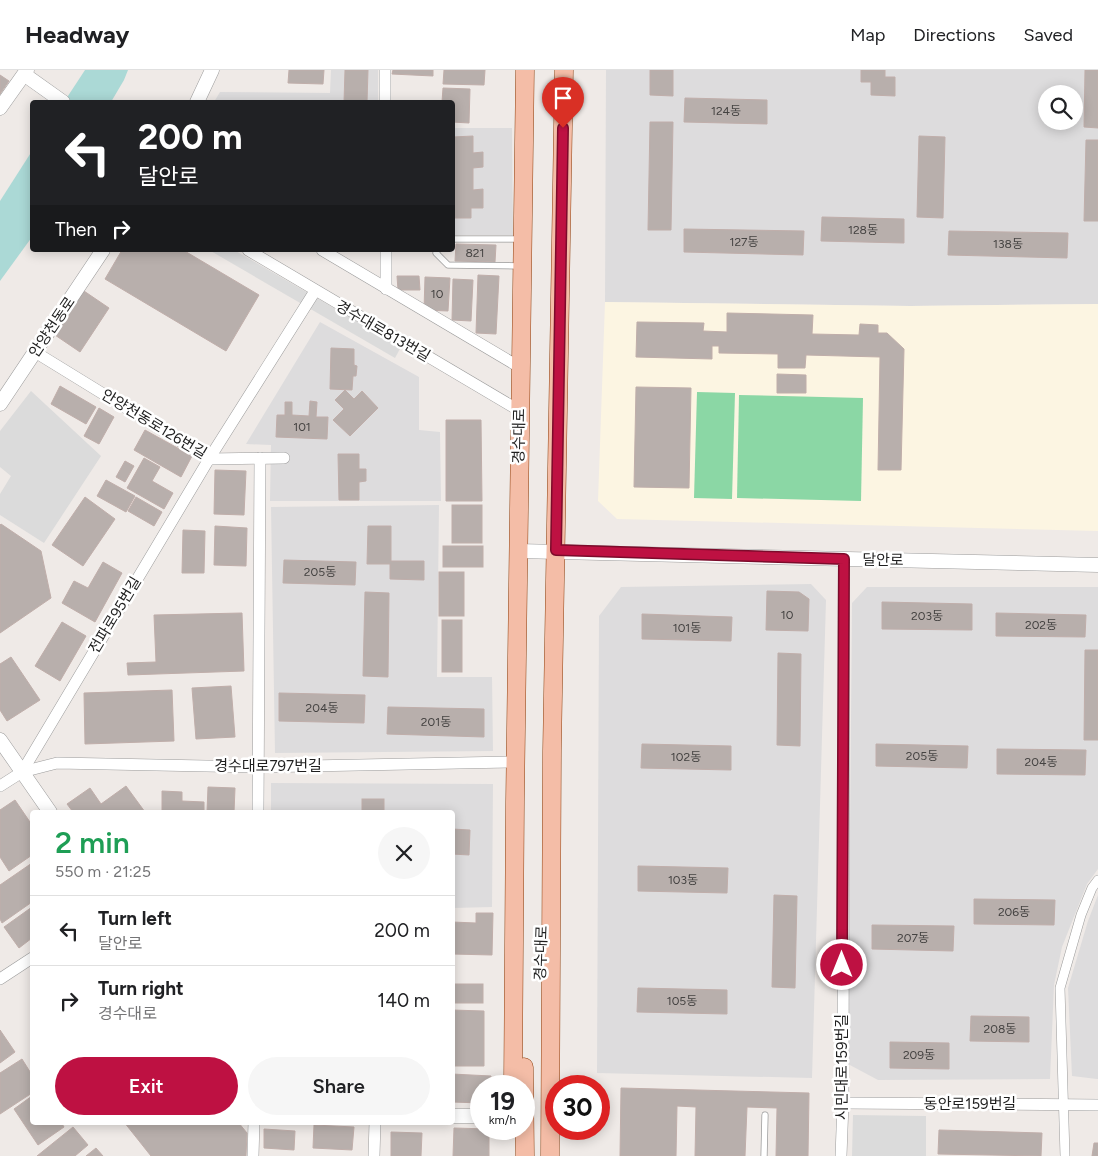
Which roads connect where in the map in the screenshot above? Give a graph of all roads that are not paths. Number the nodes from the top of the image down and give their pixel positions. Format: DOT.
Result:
graph roads {
  1 [pos="212,70"];
  2 [pos="385,70"];
  3 [pos="525,70"];
  4 [pos="564,70"];
  5 [pos="23,72"];
  6 [pos="60,100"];
  7 [pos="198,100"];
  8 [pos="385,100"];
  9 [pos="0,108"];
  10 [pos="455,239"];
  11 [pos="522,239"];
  12 [pos="102,252"];
  13 [pos="251,252"];
  14 [pos="325,252"];
  15 [pos="386,252"];
  16 [pos="437,252"];
  17 [pos="522,266"];
  18 [pos="386,289"];
  19 [pos="315,291"];
  20 [pos="36,352"];
  21 [pos="520,368"];
  22 [pos="0,404"];
  23 [pos="520,411"];
  24 [pos="260,458"];
  25 [pos="284,458"];
  26 [pos="209,459"];
  27 [pos="556,550"];
  28 [pos="518,551"];
  29 [pos="844,559"];
  30 [pos="1098,565"];
  31 [pos="0,740"];
  32 [pos="552,751"];
  33 [pos="515,762"];
  34 [pos="258,767"];
  35 [pos="22,772"];
  36 [pos="0,786"];
  37 [pos="515,802"];
  38 [pos="49,810"];
  39 [pos="258,810"];
  40 [pos="1098,880"];
  41 [pos="30,959"];
  42 [pos="0,979"];
  43 [pos="513,1075"];
  44 [pos="843,1103"];
  45 [pos="1063,1104"];
  46 [pos="1098,1104"];
  47 [pos="765,1115"];
  48 [pos="455,1116"];
  49 [pos="470,1116"];
  50 [pos="254,1125"];
  51 [pos="375,1125"];
  52 [pos="513,1140"];
  53 [pos="253,1156"];
  54 [pos="374,1156"];
  55 [pos="512,1156"];
  56 [pos="525,1156"];
  57 [pos="539,1156"];
  58 [pos="550,1156"];
  59 [pos="764,1156"];
  60 [pos="840,1156"];
  61 [pos="1064,1156"];
  1 -- 7 [label="street"];
  2 -- 8 [label="street"];
  3 -- 11 [label="main road, 경수대로"];
  4 -- 27 [label="main road, 경수대로"];
  5 -- 6 [label="street"];
  5 -- 9 [label="street"];
  10 -- 11 [label="lane"];
  11 -- 17 [label="main road, 경수대로"];
  12 -- 20 [label="street, 안양천동로"];
  13 -- 19 [label="street, 경수대로813번길"];
  14 -- 18 [label="street"];
  15 -- 18 [label="street"];
  16 -- 17 [label="lane"];
  17 -- 21 [label="main road, 경수대로"];
  18 -- 21 [label="street"];
  19 -- 23 [label="street, 경수대로813번길"];
  19 -- 26 [label="street, 전파로95번길"];
  20 -- 22 [label="street, 안양천동로"];
  20 -- 26 [label="street, 안양천동로126번길"];
  21 -- 23 [label="main road, 경수대로"];
  23 -- 28 [label="main road, 경수대로"];
  24 -- 25 [label="street, 안양천동로126번길"];
  24 -- 26 [label="street, 안양천동로126번길"];
  24 -- 34 [label="street"];
  26 -- 35 [label="street, 전파로95번길"];
  27 -- 28 [label="street, 달안로"];
  27 -- 29 [label="street, 달안로"];
  27 -- 32 [label="main road, 경수대로"];
  28 -- 33 [label="main road, 경수대로"];
  29 -- 30 [label="street, 달안로"];
  29 -- 44 [label="street, 시민대로159번길"];
  31 -- 35 [label="street"];
  32 -- 57 [label="main road, 경수대로"];
  32 -- 58 [label="main road, 경수대로"];
  33 -- 34 [label="street, 경수대로797번길"];
  33 -- 37 [label="main road, 경수대로"];
  34 -- 35 [label="street, 경수대로797번길"];
  34 -- 39 [label="street"];
  35 -- 36 [label="street"];
  35 -- 38 [label="street"];
  37 -- 43 [label="main road, 경수대로"];
  37 -- 56 [label="main road, 경수대로"];
  40 -- 45 [label="street"];
  41 -- 42 [label="street"];
  44 -- 45 [label="street, 동안로159번길"];
  44 -- 60 [label="street, 시민대로159번길"];
  45 -- 46 [label="street, 동안로159번길"];
  45 -- 61 [label="street"];
  47 -- 59 [label="lane"];
  48 -- 49 [label="street"];
  50 -- 53 [label="street"];
  51 -- 54 [label="street"];
  52 -- 55 [label="main road"];
}
